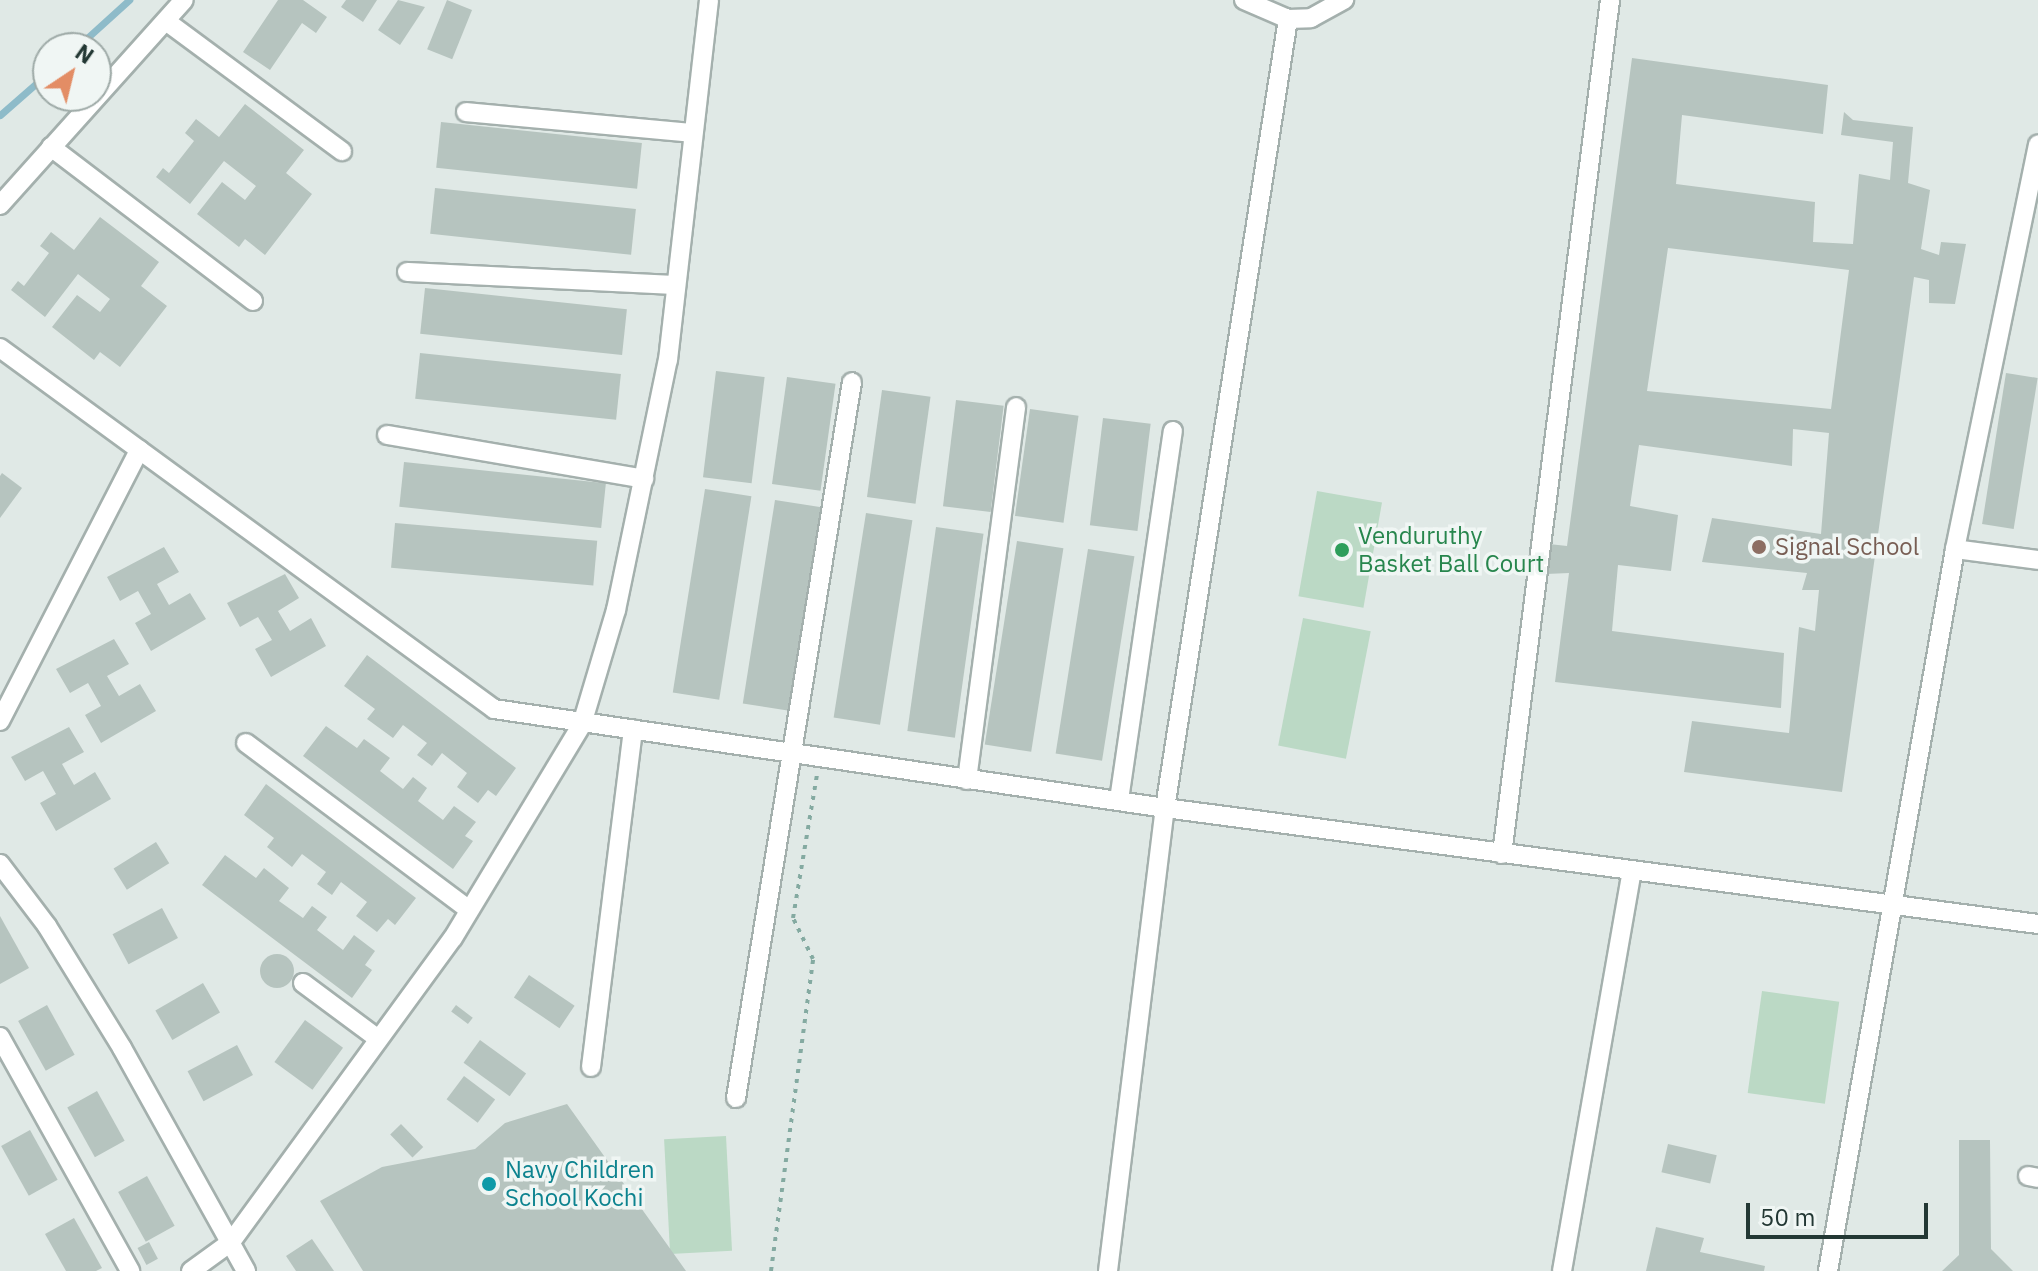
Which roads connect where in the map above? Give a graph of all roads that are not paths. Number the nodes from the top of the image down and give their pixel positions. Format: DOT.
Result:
graph roads {
  1 [pos="184,0"];
  2 [pos="709,0"];
  3 [pos="1244,0"];
  4 [pos="1344,0"];
  5 [pos="1610,0"];
  6 [pos="1288,19"];
  7 [pos="166,21"];
  8 [pos="466,112"];
  9 [pos="693,133"];
  10 [pos="2038,144"];
  11 [pos="51,147"];
  12 [pos="342,151"];
  13 [pos="0,205"];
  14 [pos="407,272"];
  15 [pos="676,285"];
  16 [pos="253,301"];
  17 [pos="0,348"];
  18 [pos="852,382"];
  19 [pos="1016,407"];
  20 [pos="1173,431"];
  21 [pos="387,435"];
  22 [pos="139,450"];
  23 [pos="644,479"];
  24 [pos="1955,549"];
  25 [pos="2038,560"];
  26 [pos="0,721"];
  27 [pos="582,724"];
  28 [pos="633,730"];
  29 [pos="246,743"];
  30 [pos="797,751"];
  31 [pos="967,780"];
  32 [pos="1119,800"];
  33 [pos="1165,808"];
  34 [pos="1502,854"];
  35 [pos="0,864"];
  36 [pos="1632,871"];
  37 [pos="1892,906"];
  38 [pos="468,909"];
  39 [pos="2038,924"];
  40 [pos="303,983"];
  41 [pos="0,1037"];
  42 [pos="377,1038"];
  43 [pos="591,1067"];
  44 [pos="736,1098"];
  45 [pos="231,1242"];
  46 [pos="130,1271"];
  47 [pos="191,1271"];
  48 [pos="246,1271"];
  49 [pos="1108,1271"];
  50 [pos="1562,1271"];
  51 [pos="1828,1271"];
  1 -- 7 [label="street"];
  2 -- 9 [label="street"];
  3 -- 6 [label="street"];
  4 -- 6 [label="street"];
  5 -- 34 [label="street"];
  6 -- 33 [label="street"];
  7 -- 11 [label="street"];
  7 -- 12 [label="street"];
  8 -- 9 [label="street"];
  9 -- 15 [label="street"];
  10 -- 24 [label="street"];
  11 -- 13 [label="street"];
  11 -- 16 [label="street"];
  14 -- 15 [label="street"];
  15 -- 23 [label="street"];
  17 -- 22 [label="street"];
  18 -- 30 [label="street"];
  19 -- 31 [label="street"];
  20 -- 32 [label="street"];
  21 -- 23 [label="street"];
  22 -- 26 [label="street"];
  22 -- 27 [label="street"];
  23 -- 27 [label="street"];
  24 -- 25 [label="street"];
  24 -- 37 [label="street"];
  27 -- 28 [label="street"];
  27 -- 38 [label="street"];
  28 -- 30 [label="street"];
  28 -- 43 [label="street"];
  29 -- 38 [label="street"];
  30 -- 31 [label="street"];
  30 -- 44 [label="street"];
  31 -- 32 [label="street"];
  32 -- 33 [label="street"];
  33 -- 34 [label="street"];
  33 -- 49 [label="street"];
  34 -- 36 [label="street"];
  35 -- 45 [label="street"];
  36 -- 37 [label="street"];
  36 -- 50 [label="street"];
  37 -- 39 [label="street"];
  37 -- 51 [label="street"];
  38 -- 42 [label="street"];
  40 -- 42 [label="street"];
  41 -- 46 [label="street"];
  42 -- 45 [label="street"];
  45 -- 47 [label="street"];
  45 -- 48 [label="street"];
}
